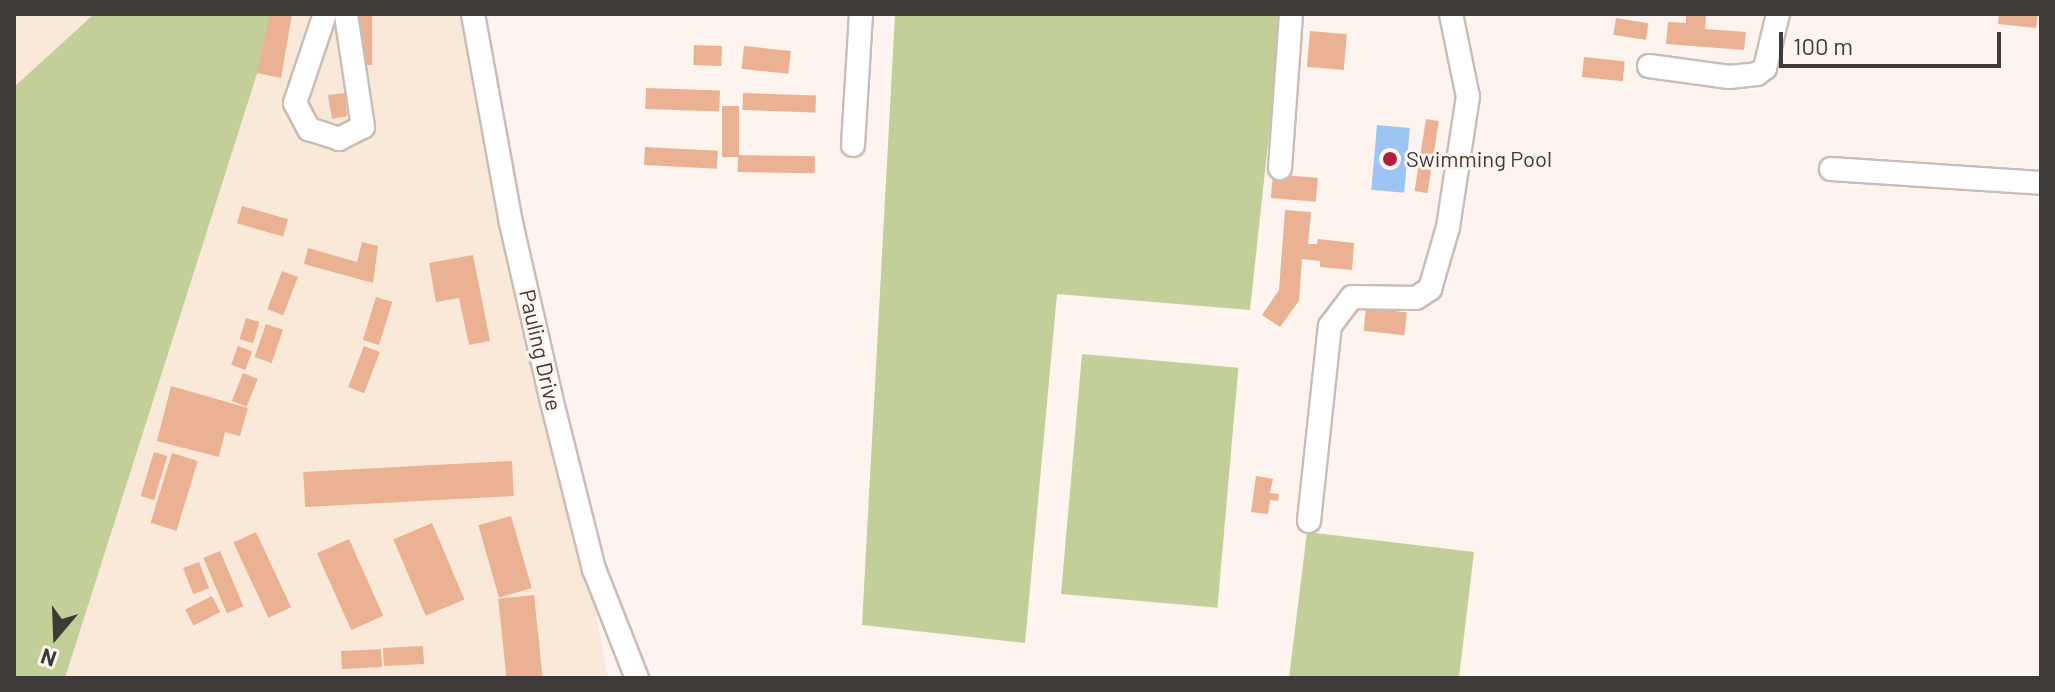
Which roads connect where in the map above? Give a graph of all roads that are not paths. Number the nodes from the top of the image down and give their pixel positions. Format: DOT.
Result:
graph roads {
  1 [pos="325,14"];
  2 [pos="346,14"];
  3 [pos="473,14"];
  4 [pos="861,14"];
  5 [pos="1291,14"];
  6 [pos="1451,14"];
  7 [pos="1778,14"];
  8 [pos="1649,66"];
  9 [pos="853,145"];
  10 [pos="1280,168"];
  11 [pos="1831,169"];
  12 [pos="2041,183"];
  13 [pos="1309,521"];
  14 [pos="637,678"];
  1 -- 2 [label="street"];
  3 -- 14 [label="street, Pauling Drive"];
  4 -- 9 [label="street"];
  5 -- 10 [label="street"];
  6 -- 13 [label="street"];
  7 -- 8 [label="street"];
  11 -- 12 [label="street"];
}
